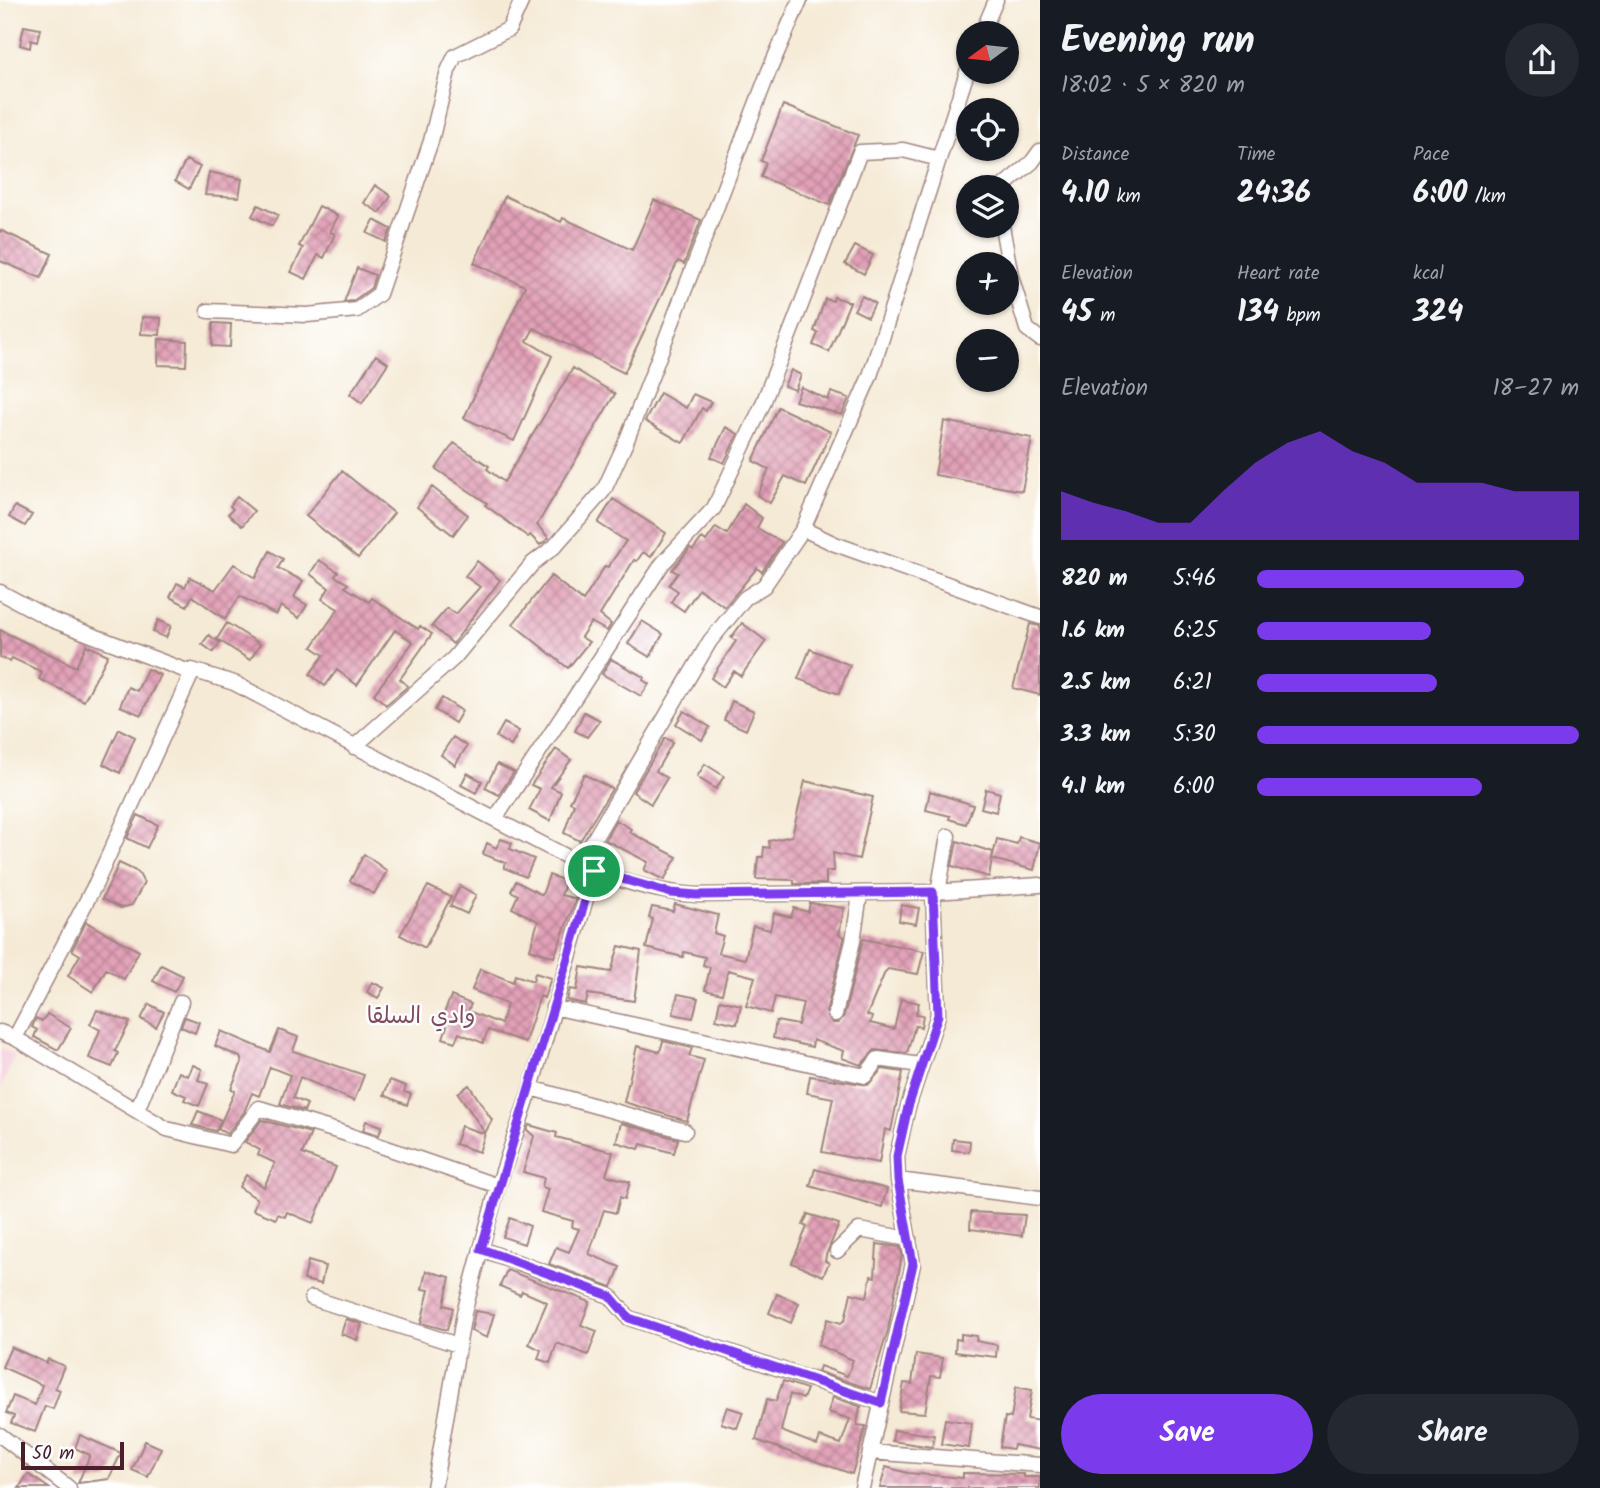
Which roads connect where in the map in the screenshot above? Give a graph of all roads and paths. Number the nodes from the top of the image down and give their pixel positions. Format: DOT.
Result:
graph roads {
  1 [pos="522,0"];
  2 [pos="800,0"];
  3 [pos="996,0"];
  4 [pos="987,21"];
  5 [pos="963,84"];
  6 [pos="1040,151"];
  7 [pos="939,159"];
  8 [pos="1016,175"];
  9 [pos="1004,238"];
  10 [pos="208,311"];
  11 [pos="1040,339"];
  12 [pos="803,529"];
  13 [pos="0,592"];
  14 [pos="1040,617"];
  15 [pos="192,673"];
  16 [pos="354,747"];
  17 [pos="495,819"];
  18 [pos="947,836"];
  19 [pos="580,863"];
  20 [pos="594,871"];
  21 [pos="1040,885"];
  22 [pos="936,892"];
  23 [pos="860,894"];
  24 [pos="181,1002"];
  25 [pos="553,1007"];
  26 [pos="835,1014"];
  27 [pos="0,1032"];
  28 [pos="15,1038"];
  29 [pos="920,1065"];
  30 [pos="531,1088"];
  31 [pos="137,1110"];
  32 [pos="685,1131"];
  33 [pos="898,1180"];
  34 [pos="498,1186"];
  35 [pos="1040,1198"];
  36 [pos="909,1238"];
  37 [pos="481,1249"];
  38 [pos="837,1251"];
  39 [pos="312,1298"];
  40 [pos="458,1345"];
  41 [pos="881,1403"];
  42 [pos="0,1435"];
  43 [pos="870,1452"];
  44 [pos="1040,1465"];
  45 [pos="69,1488"];
  46 [pos="433,1488"];
  47 [pos="862,1488"];
  1 -- 10 [label="street"];
  2 -- 16 [label="street"];
  3 -- 4 [label="street"];
  5 -- 7 [label="street"];
  6 -- 8 [label="street"];
  7 -- 12 [label="street"];
  7 -- 17 [label="street"];
  9 -- 11 [label="street"];
  12 -- 14 [label="street"];
  12 -- 19 [label="street"];
  13 -- 15 [label="street"];
  15 -- 16 [label="street"];
  15 -- 28 [label="street"];
  16 -- 17 [label="street"];
  17 -- 19 [label="street"];
  18 -- 22 [label="street"];
  19 -- 20 [label="street"];
  20 -- 23 [label="street"];
  20 -- 25 [label="street"];
  21 -- 22 [label="street"];
  22 -- 23 [label="street"];
  22 -- 29 [label="street"];
  23 -- 26 [label="street"];
  24 -- 31 [label="street"];
  25 -- 29 [label="street"];
  25 -- 30 [label="street"];
  27 -- 28 [label="street"];
  28 -- 31 [label="street"];
  29 -- 33 [label="street"];
  30 -- 32 [label="street"];
  30 -- 34 [label="street"];
  31 -- 34 [label="street"];
  33 -- 35 [label="street"];
  33 -- 36 [label="street"];
  34 -- 37 [label="street"];
  36 -- 38 [label="street"];
  36 -- 41 [label="street"];
  37 -- 40 [label="street"];
  37 -- 41 [label="street"];
  39 -- 40 [label="street"];
  40 -- 46 [label="street"];
  41 -- 43 [label="street"];
  42 -- 45 [label="street"];
  43 -- 44 [label="street"];
  43 -- 47 [label="street"];
}
